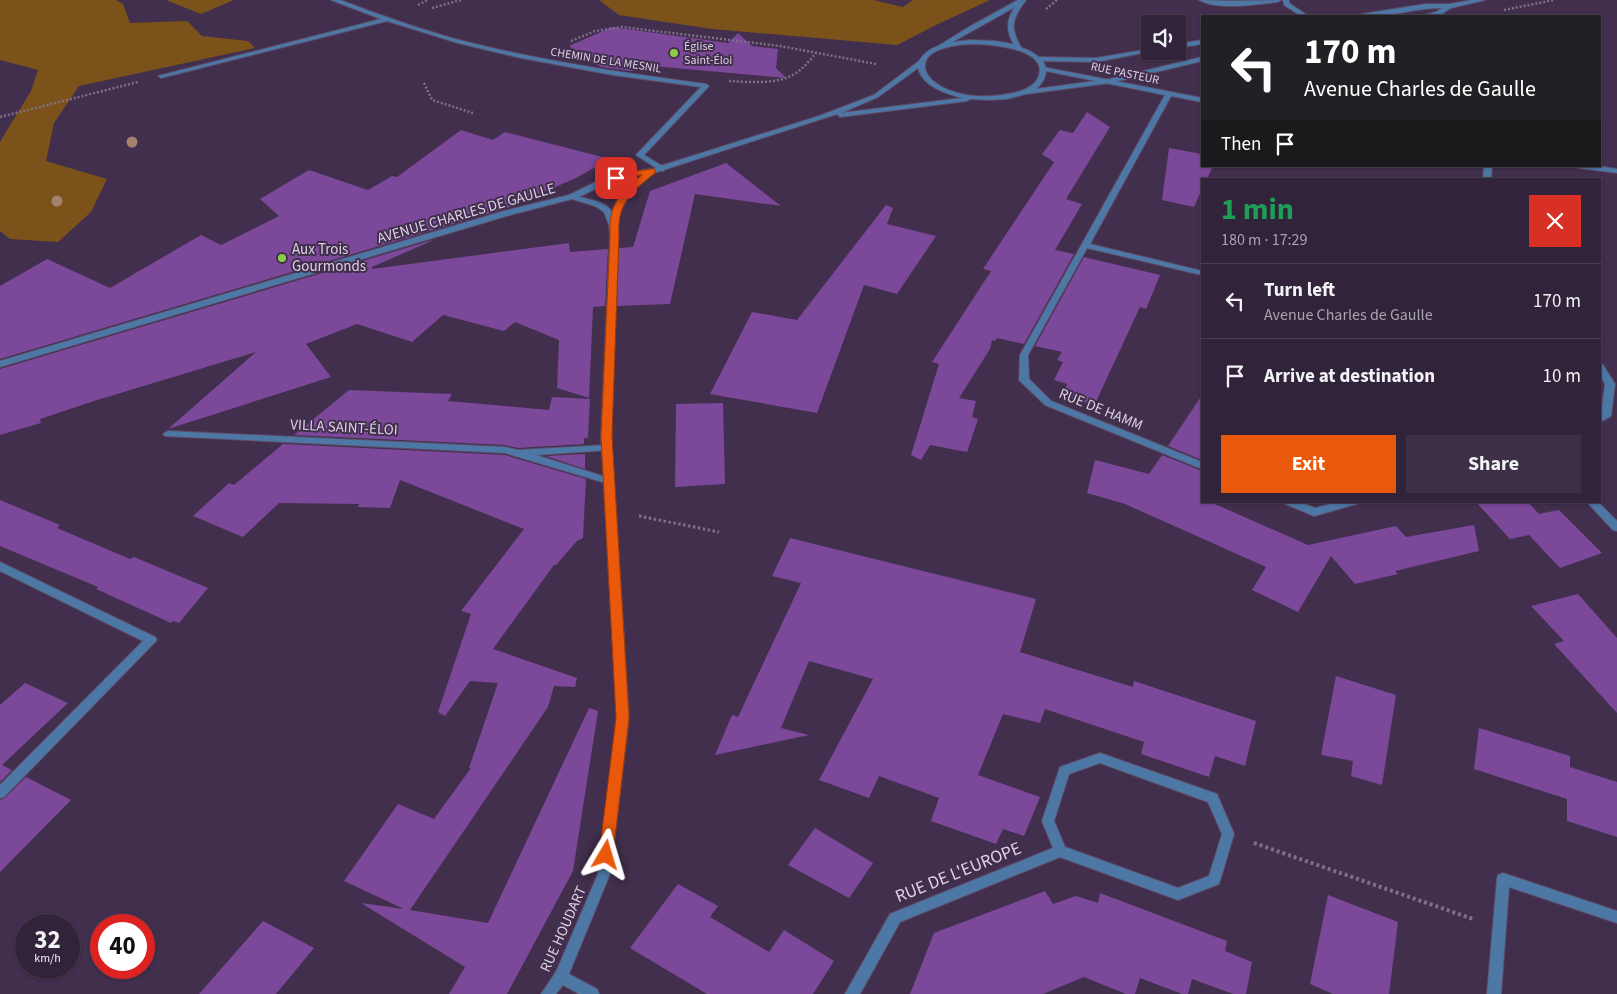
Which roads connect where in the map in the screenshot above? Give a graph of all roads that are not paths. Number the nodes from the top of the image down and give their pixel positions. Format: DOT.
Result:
graph roads {
  1 [pos="334,0"];
  2 [pos="1023,0"];
  3 [pos="1202,0"];
  4 [pos="1278,0"];
  5 [pos="1286,0"];
  6 [pos="1482,0"];
  7 [pos="1450,6"];
  8 [pos="1304,15"];
  9 [pos="1368,15"];
  10 [pos="1431,15"];
  11 [pos="388,20"];
  12 [pos="1201,42"];
  13 [pos="1186,45"];
  14 [pos="938,48"];
  15 [pos="1019,49"];
  16 [pos="1141,52"];
  17 [pos="1037,59"];
  18 [pos="1201,59"];
  19 [pos="922,62"];
  20 [pos="1044,69"];
  21 [pos="161,76"];
  22 [pos="1110,81"];
  23 [pos="1022,93"];
  24 [pos="1169,93"];
  25 [pos="979,98"];
  26 [pos="1201,100"];
  27 [pos="822,118"];
  28 [pos="1587,167"];
  29 [pos="662,168"];
  30 [pos="652,171"];
  31 [pos="1617,171"];
  32 [pos="572,197"];
  33 [pos="613,218"];
  34 [pos="1085,245"];
  35 [pos="1201,272"];
  36 [pos="0,364"];
  37 [pos="1601,369"];
  38 [pos="1601,418"];
  39 [pos="168,434"];
  40 [pos="607,448"];
  41 [pos="518,453"];
  42 [pos="1201,466"];
  43 [pos="609,481"];
  44 [pos="1292,503"];
  45 [pos="1348,503"];
  46 [pos="1593,503"];
  47 [pos="1617,527"];
  48 [pos="0,566"];
  49 [pos="0,793"];
  50 [pos="1060,851"];
  51 [pos="1617,917"];
  52 [pos="561,976"];
  53 [pos="548,994"];
  54 [pos="592,994"];
  55 [pos="852,994"];
  56 [pos="1494,994"];
  1 -- 11 [label="street, CHEMIN DE LA MESNIL"];
  2 -- 14 [label="street, AVENUE CHARLES DE GAULLE"];
  2 -- 15 [label="street"];
  3 -- 4 [label="street"];
  5 -- 8 [label="street"];
  6 -- 7 [label="street"];
  7 -- 9 [label="street"];
  7 -- 10 [label="street"];
  11 -- 21 [label="street"];
  11 -- 29 [label="street, CHEMIN DE LA MESNIL"];
  12 -- 13 [label="street"];
  14 -- 15 [label="street"];
  14 -- 19 [label="street, AVENUE CHARLES DE GAULLE"];
  15 -- 17 [label="street"];
  16 -- 17 [label="street"];
  17 -- 20 [label="street"];
  18 -- 22 [label="street"];
  19 -- 25 [label="street"];
  19 -- 27 [label="street, AVENUE CHARLES DE GAULLE"];
  20 -- 22 [label="street, RUE PASTEUR"];
  20 -- 23 [label="street"];
  22 -- 23 [label="street"];
  22 -- 24 [label="street, RUE PASTEUR"];
  23 -- 25 [label="street"];
  24 -- 26 [label="street, RUE PASTEUR"];
  24 -- 34 [label="street, RUE DE HAMM"];
  25 -- 27 [label="street, AVENUE CHARLES DE GAULLE"];
  27 -- 29 [label="street, AVENUE CHARLES DE GAULLE"];
  28 -- 31 [label="street"];
  29 -- 30 [label="street, AVENUE CHARLES DE GAULLE"];
  30 -- 32 [label="street, AVENUE CHARLES DE GAULLE"];
  30 -- 33 [label="street, RUE HOUDART"];
  32 -- 33 [label="street"];
  32 -- 36 [label="street, AVENUE CHARLES DE GAULLE"];
  33 -- 40 [label="street, RUE HOUDART"];
  34 -- 35 [label="street"];
  34 -- 42 [label="street, RUE DE HAMM"];
  37 -- 38 [label="street"];
  39 -- 41 [label="street, VILLA SAINT-ÉLOI"];
  40 -- 41 [label="street, VILLA SAINT-ÉLOI"];
  40 -- 43 [label="street, RUE HOUDART"];
  41 -- 43 [label="street, VILLA SAINT-ÉLOI"];
  43 -- 52 [label="street, RUE HOUDART"];
  44 -- 45 [label="street"];
  46 -- 47 [label="street"];
  48 -- 49 [label="street"];
  50 -- 50 [label="street"];
  50 -- 55 [label="street, RUE DE L'EUROPE"];
  51 -- 56 [label="street"];
  52 -- 53 [label="street, RUE HOUDART"];
  52 -- 54 [label="street"];
}
